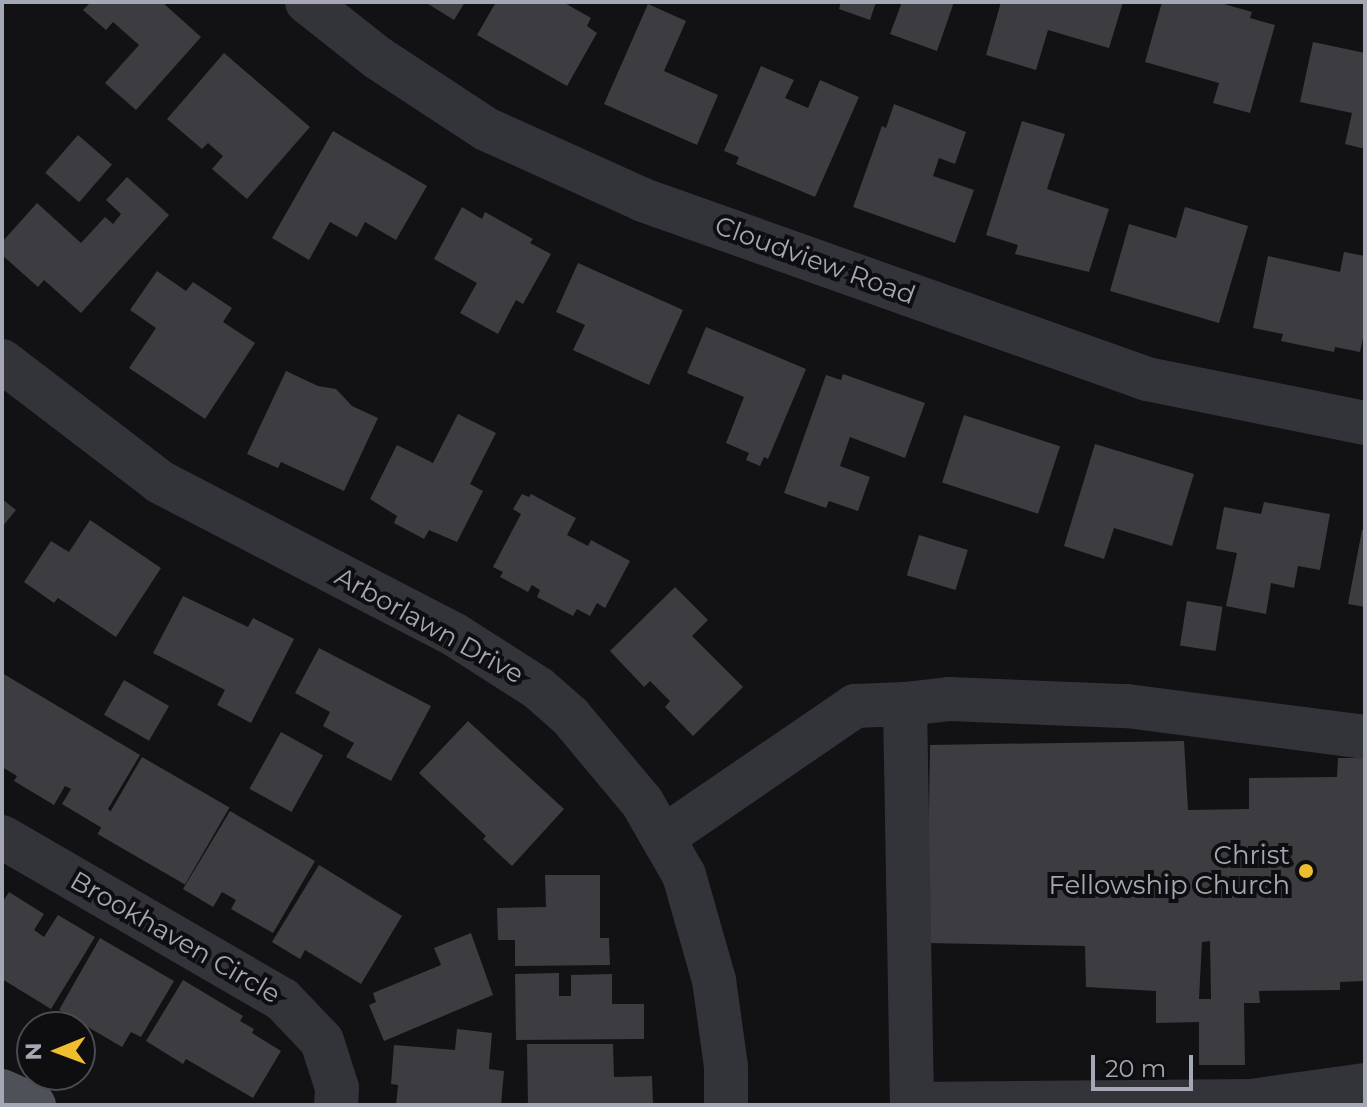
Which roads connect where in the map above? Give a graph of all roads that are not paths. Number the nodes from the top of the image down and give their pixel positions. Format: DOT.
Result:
graph roads {
  1 [pos="307,2"];
  2 [pos="2,361"];
  3 [pos="1365,423"];
  4 [pos="905,704"];
  5 [pos="1365,737"];
  6 [pos="665,836"];
  7 [pos="2,837"];
  8 [pos="1365,1085"];
  9 [pos="2,1091"];
  10 [pos="912,1104"];
  11 [pos="34,1105"];
  12 [pos="336,1105"];
  13 [pos="726,1105"];
  1 -- 3 [label="street, Cloudview Road"];
  2 -- 6 [label="street, Arborlawn Drive"];
  4 -- 5 [label="street"];
  4 -- 6 [label="street"];
  4 -- 10 [label="street"];
  6 -- 13 [label="street, Arborlawn Drive"];
  7 -- 12 [label="street, Brookhaven Circle"];
  8 -- 10 [label="street"];
  9 -- 11 [label="main road"];
}
